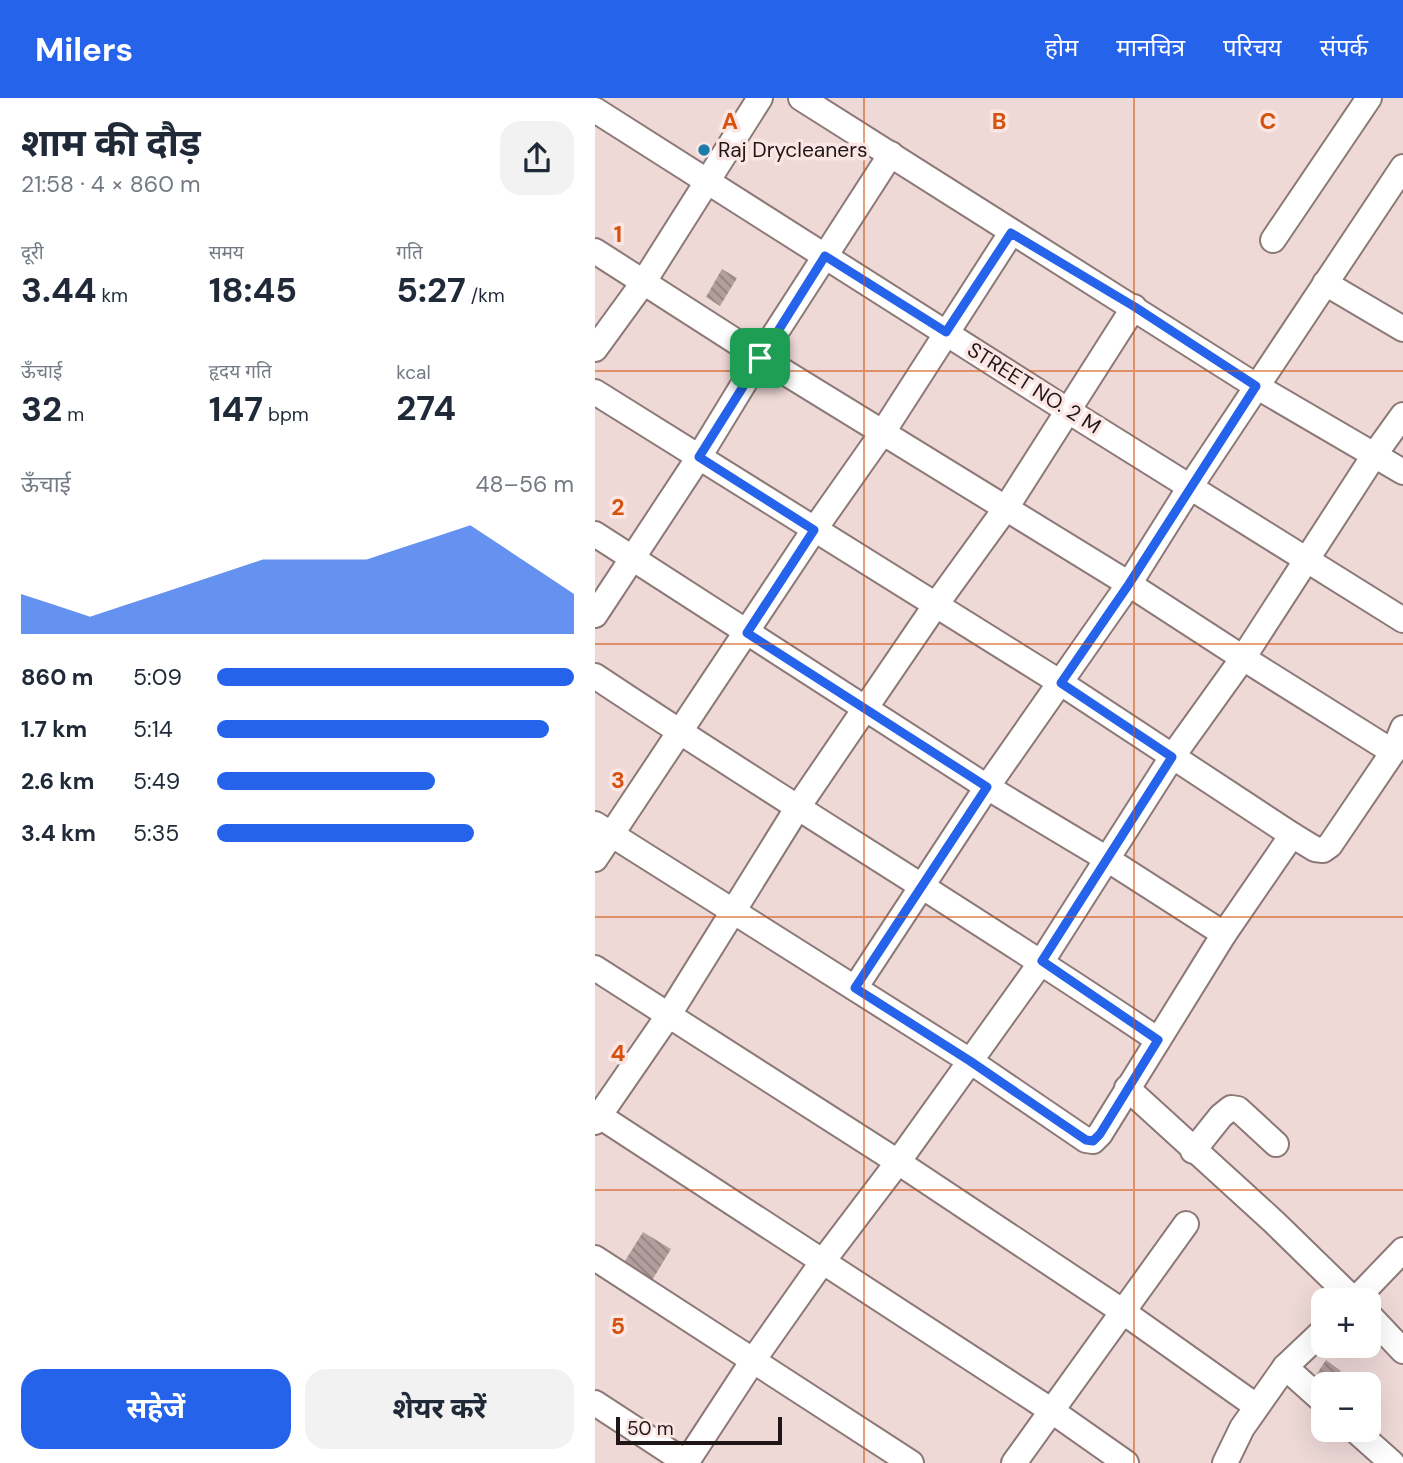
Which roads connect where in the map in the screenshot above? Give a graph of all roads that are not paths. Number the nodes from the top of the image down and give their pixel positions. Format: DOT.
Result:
graph roads {
  1 [pos="760,98"];
  2 [pos="801,98"];
  3 [pos="1369,98"];
  4 [pos="595,110"];
  5 [pos="891,154"];
  6 [pos="1403,167"];
  7 [pos="705,181"];
  8 [pos="1011,233"];
  9 [pos="1273,240"];
  10 [pos="595,251"];
  11 [pos="825,256"];
  12 [pos="643,283"];
  13 [pos="1325,283"];
  14 [pos="1135,307"];
  15 [pos="1403,330"];
  16 [pos="946,332"];
  17 [pos="595,349"];
  18 [pos="760,358"];
  19 [pos="1256,386"];
  20 [pos="595,392"];
  21 [pos="1070,412"];
  22 [pos="1403,415"];
  23 [pos="883,432"];
  24 [pos="1375,454"];
  25 [pos="699,457"];
  26 [pos="1403,472"];
  27 [pos="1189,487"];
  28 [pos="1006,508"];
  29 [pos="814,530"];
  30 [pos="595,534"];
  31 [pos="633,557"];
  32 [pos="1307,560"];
  33 [pos="1129,584"];
  34 [pos="935,606"];
  35 [pos="595,615"];
  36 [pos="1403,620"];
  37 [pos="747,633"];
  38 [pos="1243,659"];
  39 [pos="595,676"];
  40 [pos="1061,683"];
  41 [pos="865,708"];
  42 [pos="1403,728"];
  43 [pos="680,733"];
  44 [pos="1393,752"];
  45 [pos="1172,757"];
  46 [pos="987,787"];
  47 [pos="798,807"];
  48 [pos="603,829"];
  49 [pos="1292,835"];
  50 [pos="595,859"];
  51 [pos="1107,859"];
  52 [pos="922,887"];
  53 [pos="732,911"];
  54 [pos="1224,934"];
  55 [pos="1042,961"];
  56 [pos="595,968"];
  57 [pos="855,988"];
  58 [pos="668,1016"];
  59 [pos="1158,1040"];
  60 [pos="970,1061"];
  61 [pos="1127,1088"];
  62 [pos="596,1117"];
  63 [pos="1276,1144"];
  64 [pos="1193,1151"];
  65 [pos="898,1162"];
  66 [pos="1186,1223"];
  67 [pos="1403,1250"];
  68 [pos="595,1258"];
  69 [pos="823,1261"];
  70 [pos="1342,1288"];
  71 [pos="1366,1288"];
  72 [pos="1122,1311"];
  73 [pos="1381,1328"];
  74 [pos="1311,1342"];
  75 [pos="1403,1351"];
  76 [pos="754,1359"];
  77 [pos="1285,1367"];
  78 [pos="1311,1390"];
  79 [pos="595,1403"];
  80 [pos="1256,1406"];
  81 [pos="1052,1410"];
  82 [pos="1368,1442"];
  83 [pos="687,1463"];
  84 [pos="911,1463"];
  85 [pos="1014,1463"];
  86 [pos="1126,1463"];
  87 [pos="1225,1463"];
  88 [pos="1392,1463"];
  1 -- 7 [label="street"];
  2 -- 5 [label="street"];
  3 -- 9 [label="street"];
  4 -- 7 [label="street, STREET NO. 2 M"];
  5 -- 8 [label="street"];
  5 -- 11 [label="street"];
  6 -- 13 [label="street"];
  7 -- 11 [label="street, STREET NO. 2 M"];
  7 -- 12 [label="street"];
  8 -- 14 [label="street"];
  8 -- 16 [label="street"];
  10 -- 12 [label="street"];
  11 -- 16 [label="street, STREET NO. 2 M"];
  11 -- 18 [label="street"];
  12 -- 17 [label="street"];
  12 -- 18 [label="street"];
  13 -- 15 [label="street"];
  13 -- 19 [label="street"];
  14 -- 19 [label="street"];
  14 -- 21 [label="street"];
  16 -- 21 [label="street, STREET NO. 2 M"];
  16 -- 23 [label="street"];
  18 -- 23 [label="street"];
  18 -- 25 [label="street"];
  19 -- 24 [label="street"];
  19 -- 27 [label="street"];
  20 -- 25 [label="street"];
  21 -- 27 [label="street, STREET NO. 2 M"];
  21 -- 28 [label="street"];
  22 -- 24 [label="street"];
  23 -- 28 [label="street"];
  23 -- 29 [label="street"];
  24 -- 26 [label="street"];
  24 -- 32 [label="street"];
  25 -- 29 [label="street"];
  25 -- 31 [label="street"];
  27 -- 32 [label="street, STREET NO. 2 M"];
  27 -- 33 [label="street"];
  28 -- 33 [label="street"];
  28 -- 34 [label="street"];
  29 -- 34 [label="street"];
  29 -- 37 [label="street"];
  30 -- 31 [label="street"];
  31 -- 35 [label="street"];
  31 -- 37 [label="street"];
  32 -- 36 [label="street, STREET NO. 2 M"];
  32 -- 38 [label="street"];
  33 -- 38 [label="street"];
  33 -- 40 [label="street"];
  34 -- 40 [label="street"];
  34 -- 41 [label="street"];
  37 -- 41 [label="street"];
  37 -- 43 [label="street"];
  38 -- 44 [label="street"];
  38 -- 45 [label="street"];
  39 -- 43 [label="street"];
  40 -- 45 [label="street"];
  40 -- 46 [label="street"];
  41 -- 46 [label="street"];
  41 -- 47 [label="street"];
  42 -- 44 [label="street"];
  43 -- 47 [label="street"];
  43 -- 48 [label="street"];
  44 -- 49 [label="street"];
  45 -- 49 [label="street"];
  45 -- 51 [label="street"];
  46 -- 51 [label="street"];
  46 -- 52 [label="street"];
  47 -- 52 [label="street"];
  47 -- 53 [label="street"];
  48 -- 50 [label="street"];
  48 -- 53 [label="street"];
  49 -- 54 [label="street"];
  51 -- 54 [label="street"];
  51 -- 55 [label="street"];
  52 -- 55 [label="street"];
  52 -- 57 [label="street"];
  53 -- 57 [label="street"];
  53 -- 58 [label="street"];
  54 -- 59 [label="street"];
  55 -- 59 [label="street"];
  55 -- 60 [label="street"];
  56 -- 58 [label="street"];
  57 -- 60 [label="street"];
  58 -- 62 [label="street"];
  58 -- 65 [label="street"];
  59 -- 61 [label="street"];
  60 -- 61 [label="street"];
  60 -- 65 [label="street"];
  61 -- 64 [label="street"];
  62 -- 69 [label="street"];
  63 -- 64 [label="street"];
  64 -- 70 [label="street"];
  65 -- 69 [label="street"];
  65 -- 72 [label="street"];
  66 -- 72 [label="street"];
  67 -- 71 [label="street"];
  68 -- 76 [label="street"];
  69 -- 76 [label="street"];
  69 -- 81 [label="street"];
  72 -- 80 [label="street"];
  72 -- 81 [label="street"];
  73 -- 75 [label="street"];
  74 -- 77 [label="street"];
  76 -- 83 [label="street"];
  76 -- 84 [label="street"];
  77 -- 78 [label="street"];
  77 -- 80 [label="street"];
  79 -- 83 [label="street"];
  80 -- 87 [label="street"];
  81 -- 85 [label="street"];
  81 -- 86 [label="street"];
  82 -- 88 [label="street"];
}
